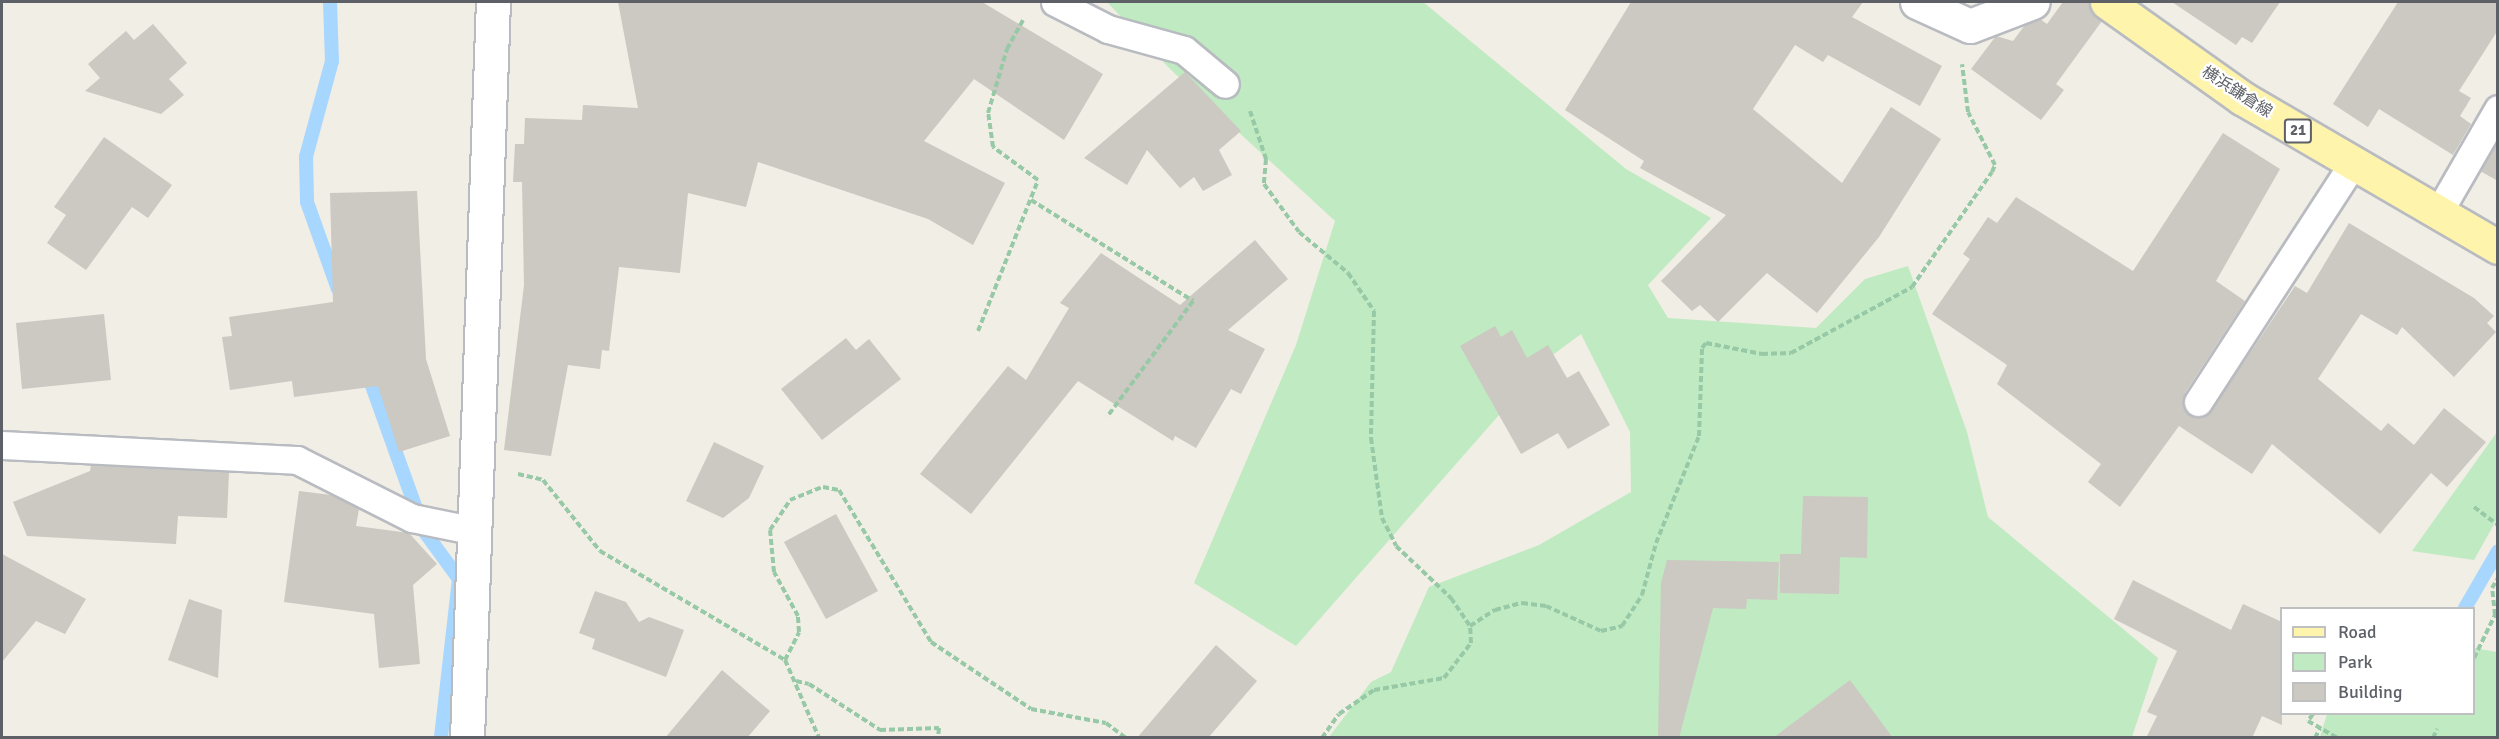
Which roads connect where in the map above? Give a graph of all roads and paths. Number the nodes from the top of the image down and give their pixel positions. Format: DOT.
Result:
graph roads {
  1 [pos="493,2"];
  2 [pos="1055,2"];
  3 [pos="1917,2"];
  4 [pos="2033,2"];
  5 [pos="2107,2"];
  6 [pos="1029,11"];
  7 [pos="1970,26"];
  8 [pos="1225,84"];
  9 [pos="2498,109"];
  10 [pos="2353,163"];
  11 [pos="1031,200"];
  12 [pos="2438,213"];
  13 [pos="2498,247"];
  14 [pos="978,331"];
  15 [pos="2198,402"];
  16 [pos="1107,417"];
  17 [pos="2,445"];
  18 [pos="475,464"];
  19 [pos="2474,507"];
  20 [pos="2498,525"];
  21 [pos="471,530"];
  22 [pos="2498,578"];
  23 [pos="1470,626"];
  24 [pos="2475,656"];
  25 [pos="784,660"];
  26 [pos="796,681"];
  27 [pos="2312,715"];
  28 [pos="2320,728"];
  29 [pos="2437,729"];
  30 [pos="467,738"];
  31 [pos="819,738"];
  32 [pos="938,738"];
  33 [pos="1126,738"];
  34 [pos="1322,738"];
  35 [pos="2315,738"];
  36 [pos="2337,738"];
  37 [pos="2433,738"];
  1 -- 18 [label="street"];
  2 -- 8 [label="lane"];
  3 -- 7 [label="street"];
  4 -- 7 [label="street"];
  5 -- 10 [label="main road, 横浜鎌倉線 / 21"];
  6 -- 11 [label="path"];
  7 -- 23 [label="path"];
  8 -- 23 [label="path"];
  9 -- 12 [label="lane"];
  10 -- 12 [label="main road, 横浜鎌倉線 / 21"];
  10 -- 15 [label="lane"];
  11 -- 14 [label="path"];
  11 -- 16 [label="path"];
  12 -- 13 [label="main road, 横浜鎌倉線 / 21"];
  17 -- 21 [label="lane"];
  18 -- 21 [label="street"];
  18 -- 25 [label="path"];
  19 -- 20 [label="path"];
  21 -- 30 [label="street"];
  22 -- 24 [label="path"];
  23 -- 34 [label="path"];
  25 -- 26 [label="path"];
  25 -- 33 [label="path"];
  26 -- 31 [label="path"];
  26 -- 32 [label="path"];
  27 -- 28 [label="path"];
  28 -- 35 [label="path"];
  28 -- 36 [label="path"];
  29 -- 37 [label="path"];
}
